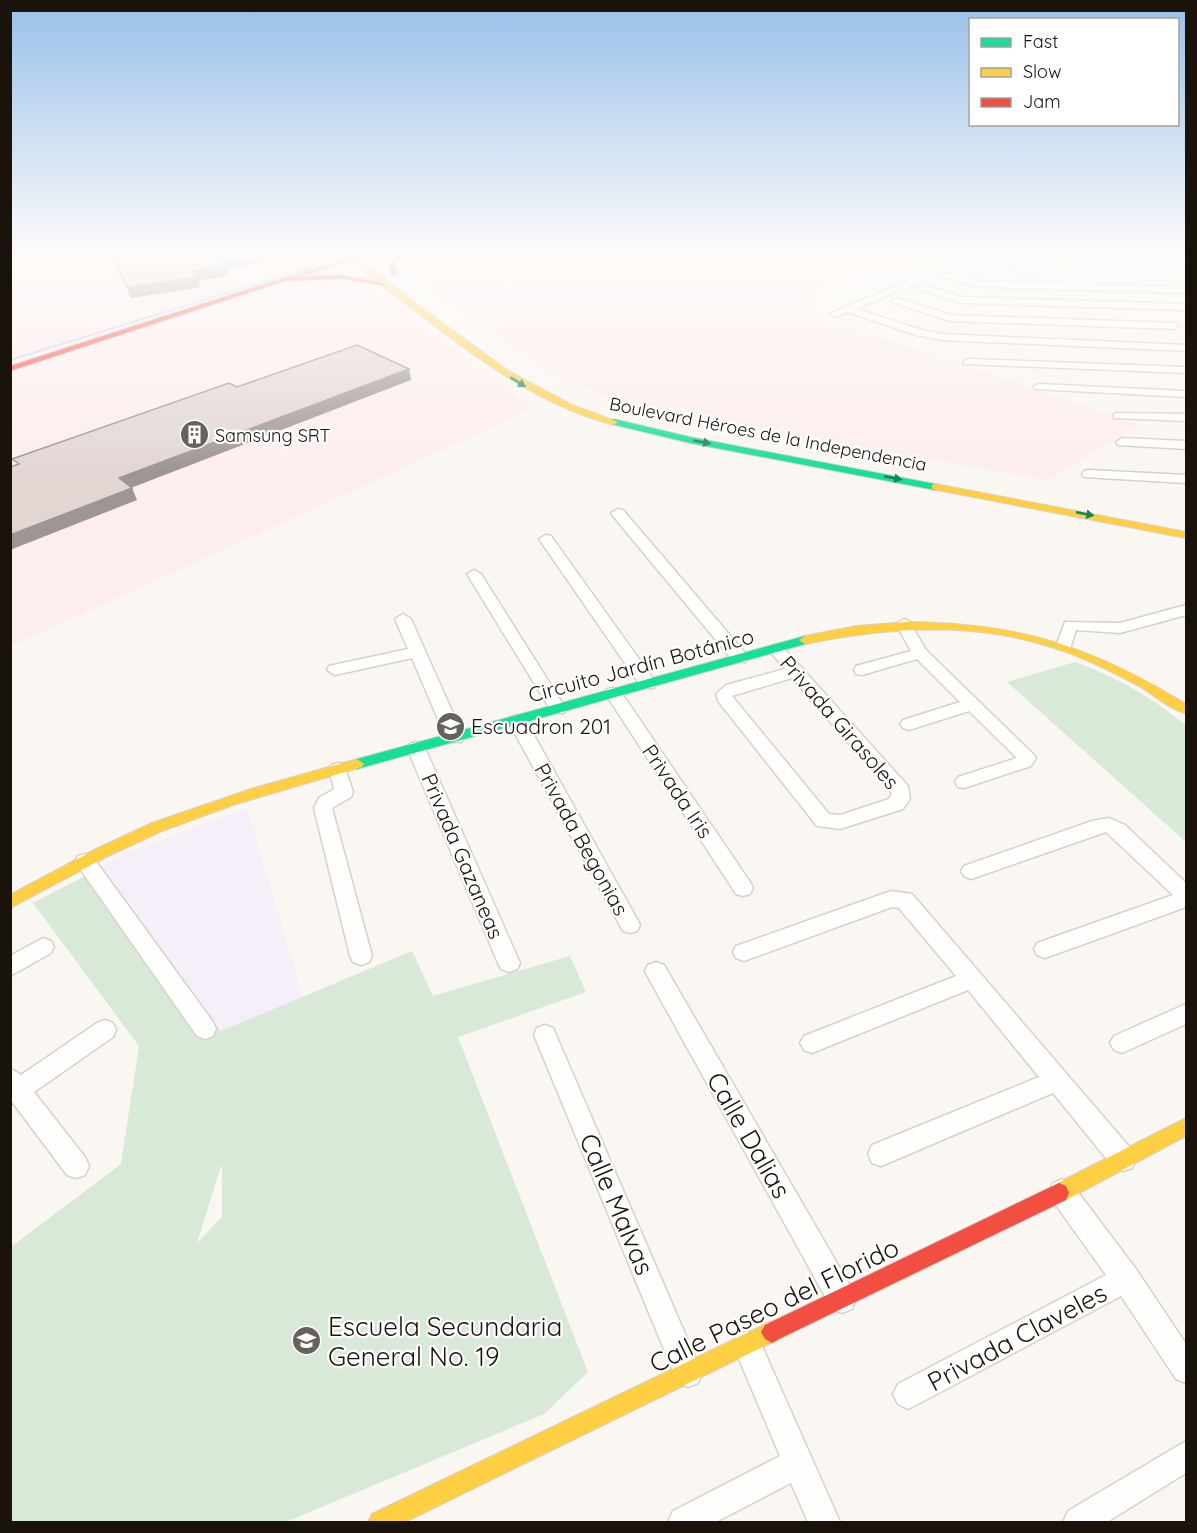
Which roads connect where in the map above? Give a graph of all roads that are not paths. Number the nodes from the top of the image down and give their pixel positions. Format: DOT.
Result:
graph roads {
  1 [pos="96,328"];
  2 [pos="136,328"];
  3 [pos="451,328"];
  4 [pos="904,328"];
  5 [pos="1175,328"];
  6 [pos="1186,341"];
  7 [pos="1186,348"];
  8 [pos="10,355"];
  9 [pos="968,362"];
  10 [pos="10,369"];
  11 [pos="1186,370"];
  12 [pos="537,375"];
  13 [pos="1039,387"];
  14 [pos="1186,394"];
  15 [pos="1118,416"];
  16 [pos="1186,418"];
  17 [pos="621,425"];
  18 [pos="1122,442"];
  19 [pos="1186,445"];
  20 [pos="1088,474"];
  21 [pos="1186,479"];
  22 [pos="618,513"];
  23 [pos="1186,535"];
  24 [pos="546,539"];
  25 [pos="474,574"];
  26 [pos="1186,610"];
  27 [pos="403,619"];
  28 [pos="904,624"];
  29 [pos="1064,646"];
  30 [pos="776,649"];
  31 [pos="416,652"];
  32 [pos="920,653"];
  33 [pos="740,658"];
  34 [pos="335,670"];
  35 [pos="862,670"];
  36 [pos="795,672"];
  37 [pos="648,684"];
  38 [pos="613,693"];
  39 [pos="972,704"];
  40 [pos="558,709"];
  41 [pos="1186,709"];
  42 [pos="517,721"];
  43 [pos="909,724"];
  44 [pos="455,738"];
  45 [pos="416,748"];
  46 [pos="338,769"];
  47 [pos="964,782"];
  48 [pos="85,861"];
  49 [pos="971,871"];
  50 [pos="743,888"];
  51 [pos="1186,897"];
  52 [pos="10,902"];
  53 [pos="630,925"];
  54 [pos="43,947"];
  55 [pos="1045,949"];
  56 [pos="744,952"];
  57 [pos="361,956"];
  58 [pos="509,963"];
  59 [pos="10,967"];
  60 [pos="656,971"];
  61 [pos="971,979"];
  62 [pos="1186,1014"];
  63 [pos="205,1029"];
  64 [pos="105,1030"];
  65 [pos="545,1035"];
  66 [pos="1122,1042"];
  67 [pos="812,1043"];
  68 [pos="1055,1081"];
  69 [pos="14,1084"];
  70 [pos="1186,1126"];
  71 [pos="881,1154"];
  72 [pos="1123,1159"];
  73 [pos="76,1166"];
  74 [pos="1062,1192"];
  75 [pos="1126,1279"];
  76 [pos="842,1299"];
  77 [pos="747,1345"];
  78 [pos="1186,1369"];
  79 [pos="688,1373"];
  80 [pos="908,1394"];
  81 [pos="1186,1456"];
  82 [pos="798,1463"];
  83 [pos="380,1522"];
  84 [pos="684,1522"];
  85 [pos="824,1522"];
  86 [pos="1078,1522"];
  1 -- 8 [label="main road"];
  2 -- 10 [label="main road"];
  3 -- 17 [label="main road, Boulevard Héroes de la Independencia, one-way"];
  4 -- 7 [label="street"];
  5 -- 6 [label="street"];
  9 -- 11 [label="street"];
  12 -- 17 [label="main road, Boulevard Héroes de la Independencia"];
  13 -- 14 [label="street"];
  15 -- 16 [label="street"];
  17 -- 23 [label="main road, Boulevard Héroes de la Independencia, one-way"];
  18 -- 19 [label="street"];
  20 -- 21 [label="street"];
  22 -- 33 [label="street"];
  24 -- 37 [label="street"];
  25 -- 40 [label="street"];
  26 -- 29 [label="street"];
  27 -- 31 [label="street"];
  28 -- 29 [label="main road, Circuito Jardín Botánico"];
  28 -- 30 [label="main road, Circuito Jardín Botánico"];
  28 -- 32 [label="street"];
  29 -- 41 [label="main road, Circuito Jardín Botánico"];
  30 -- 33 [label="main road, Circuito Jardín Botánico"];
  30 -- 36 [label="street, Privada Girasoles"];
  31 -- 34 [label="street"];
  31 -- 44 [label="street"];
  32 -- 35 [label="street"];
  32 -- 39 [label="street"];
  33 -- 37 [label="main road, Circuito Jardín Botánico"];
  36 -- 36 [label="street, Privada Girasoles"];
  37 -- 38 [label="main road, Circuito Jardín Botánico"];
  38 -- 40 [label="main road, Circuito Jardín Botánico"];
  38 -- 50 [label="street, Privada Iris"];
  39 -- 43 [label="street"];
  39 -- 47 [label="street"];
  40 -- 42 [label="main road, Circuito Jardín Botánico"];
  42 -- 44 [label="main road, Circuito Jardín Botánico"];
  42 -- 53 [label="street, Privada Begonias"];
  44 -- 45 [label="main road, Circuito Jardín Botánico"];
  45 -- 46 [label="main road, Circuito Jardín Botánico"];
  45 -- 58 [label="street, Privada Gazaneas"];
  46 -- 48 [label="main road, Circuito Jardín Botánico"];
  46 -- 57 [label="street"];
  48 -- 52 [label="main road, Circuito Jardín Botánico"];
  48 -- 63 [label="street"];
  49 -- 51 [label="street"];
  51 -- 55 [label="street"];
  54 -- 59 [label="street"];
  56 -- 61 [label="street"];
  60 -- 76 [label="street, Calle Dalias"];
  61 -- 67 [label="street"];
  61 -- 68 [label="street"];
  62 -- 66 [label="street"];
  64 -- 69 [label="street"];
  65 -- 79 [label="street, Calle Malvas"];
  68 -- 71 [label="street"];
  68 -- 72 [label="street"];
  69 -- 73 [label="street"];
  70 -- 72 [label="main road, Calle Paseo del Florido"];
  72 -- 74 [label="main road, Calle Paseo del Florido"];
  74 -- 75 [label="street, Privada Claveles"];
  74 -- 76 [label="main road, Calle Paseo del Florido"];
  75 -- 78 [label="street, Privada Claveles"];
  75 -- 80 [label="street, Privada Claveles"];
  76 -- 77 [label="main road, Calle Paseo del Florido"];
  77 -- 79 [label="main road, Calle Paseo del Florido"];
  77 -- 82 [label="street"];
  79 -- 83 [label="main road, Calle Paseo del Florido"];
  81 -- 86 [label="street"];
  82 -- 84 [label="street"];
  82 -- 85 [label="street"];
}
